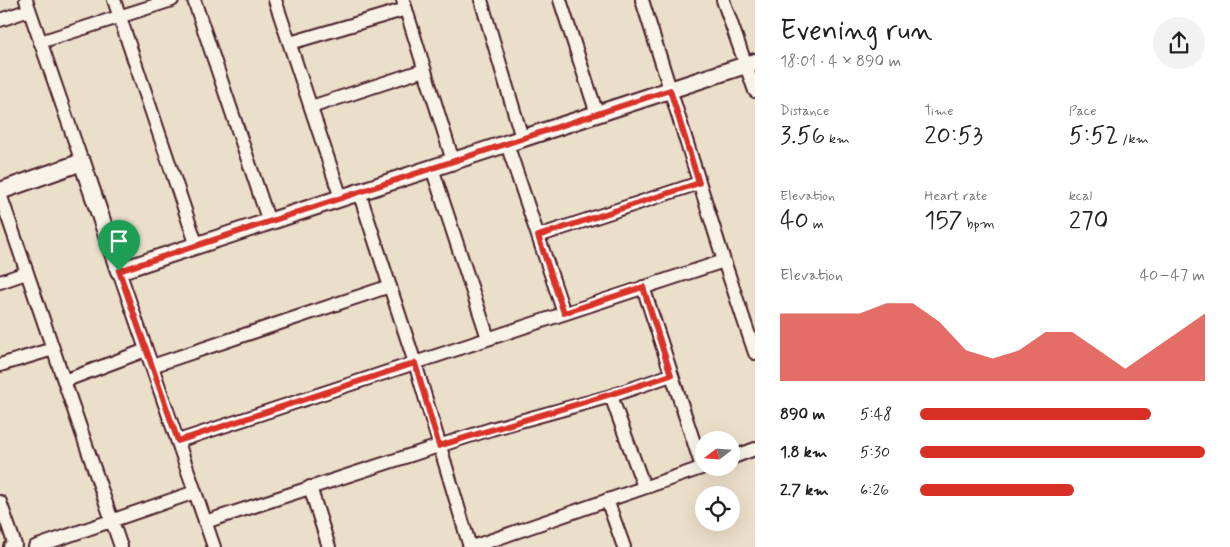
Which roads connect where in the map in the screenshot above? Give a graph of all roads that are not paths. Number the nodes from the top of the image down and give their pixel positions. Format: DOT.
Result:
graph roads {
  1 [pos="114,0"];
  2 [pos="172,0"];
  3 [pos="194,0"];
  4 [pos="275,0"];
  5 [pos="481,0"];
  6 [pos="560,0"];
  7 [pos="642,0"];
  8 [pos="723,0"];
  9 [pos="28,5"];
  10 [pos="404,5"];
  11 [pos="120,16"];
  12 [pos="0,20"];
  13 [pos="40,42"];
  14 [pos="290,43"];
  15 [pos="751,64"];
  16 [pos="424,70"];
  17 [pos="670,90"];
  18 [pos="755,91"];
  19 [pos="311,107"];
  20 [pos="597,114"];
  21 [pos="515,141"];
  22 [pos="453,161"];
  23 [pos="82,162"];
  24 [pos="432,168"];
  25 [pos="699,183"];
  26 [pos="359,192"];
  27 [pos="0,193"];
  28 [pos="341,198"];
  29 [pos="269,222"];
  30 [pos="538,236"];
  31 [pos="197,246"];
  32 [pos="724,260"];
  33 [pos="119,271"];
  34 [pos="26,273"];
  35 [pos="0,282"];
  36 [pos="390,286"];
  37 [pos="643,287"];
  38 [pos="564,313"];
  39 [pos="751,329"];
  40 [pos="488,338"];
  41 [pos="53,349"];
  42 [pos="146,350"];
  43 [pos="755,353"];
  44 [pos="415,363"];
  45 [pos="0,366"];
  46 [pos="152,366"];
  47 [pos="671,375"];
  48 [pos="64,381"];
  49 [pos="611,396"];
  50 [pos="178,441"];
  51 [pos="695,444"];
  52 [pos="439,446"];
  53 [pos="755,449"];
  54 [pos="740,455"];
  55 [pos="695,470"];
  56 [pos="310,487"];
  57 [pos="644,487"];
  58 [pos="195,492"];
  59 [pos="608,500"];
  60 [pos="0,502"];
  61 [pos="112,521"];
  62 [pos="206,522"];
  63 [pos="15,546"];
  64 [pos="35,547"];
  65 [pos="121,547"];
  66 [pos="214,547"];
  67 [pos="329,547"];
  68 [pos="471,547"];
  69 [pos="624,547"];
  1 -- 11 [label="street"];
  2 -- 11 [label="street"];
  3 -- 29 [label="street"];
  4 -- 14 [label="street"];
  5 -- 21 [label="street"];
  6 -- 20 [label="street"];
  7 -- 17 [label="street"];
  8 -- 15 [label="street"];
  9 -- 12 [label="street"];
  9 -- 13 [label="street"];
  10 -- 14 [label="street"];
  10 -- 16 [label="street"];
  11 -- 13 [label="street"];
  11 -- 31 [label="street"];
  13 -- 23 [label="street"];
  14 -- 19 [label="street"];
  15 -- 17 [label="street"];
  15 -- 18 [label="street"];
  16 -- 19 [label="street"];
  16 -- 22 [label="street"];
  17 -- 20 [label="street"];
  17 -- 25 [label="street"];
  19 -- 28 [label="street"];
  20 -- 21 [label="street"];
  21 -- 22 [label="street"];
  21 -- 30 [label="street"];
  22 -- 24 [label="street"];
  23 -- 27 [label="street"];
  23 -- 33 [label="street"];
  24 -- 26 [label="street"];
  24 -- 40 [label="street"];
  25 -- 30 [label="street"];
  25 -- 32 [label="street"];
  26 -- 28 [label="street"];
  26 -- 36 [label="street"];
  27 -- 34 [label="street"];
  28 -- 29 [label="street"];
  29 -- 31 [label="street"];
  30 -- 38 [label="street"];
  31 -- 33 [label="street"];
  32 -- 37 [label="street"];
  32 -- 39 [label="street"];
  33 -- 42 [label="street"];
  34 -- 35 [label="street"];
  34 -- 41 [label="street"];
  36 -- 44 [label="street"];
  36 -- 46 [label="street"];
  37 -- 38 [label="street"];
  37 -- 47 [label="street"];
  38 -- 40 [label="street"];
  39 -- 43 [label="street"];
  40 -- 44 [label="street"];
  41 -- 45 [label="street"];
  41 -- 48 [label="street"];
  42 -- 46 [label="street"];
  42 -- 48 [label="street"];
  44 -- 50 [label="street"];
  44 -- 52 [label="street"];
  46 -- 50 [label="street"];
  47 -- 49 [label="street"];
  47 -- 51 [label="street"];
  48 -- 61 [label="street"];
  49 -- 52 [label="street"];
  49 -- 57 [label="street"];
  50 -- 58 [label="street"];
  52 -- 56 [label="street"];
  52 -- 68 [label="street"];
  53 -- 54 [label="street"];
  55 -- 57 [label="street"];
  56 -- 62 [label="street"];
  56 -- 67 [label="street"];
  57 -- 59 [label="street"];
  58 -- 61 [label="street"];
  58 -- 62 [label="street"];
  59 -- 68 [label="street"];
  59 -- 69 [label="street"];
  60 -- 63 [label="street"];
  61 -- 64 [label="street"];
  61 -- 65 [label="street"];
  62 -- 66 [label="street"];
}
